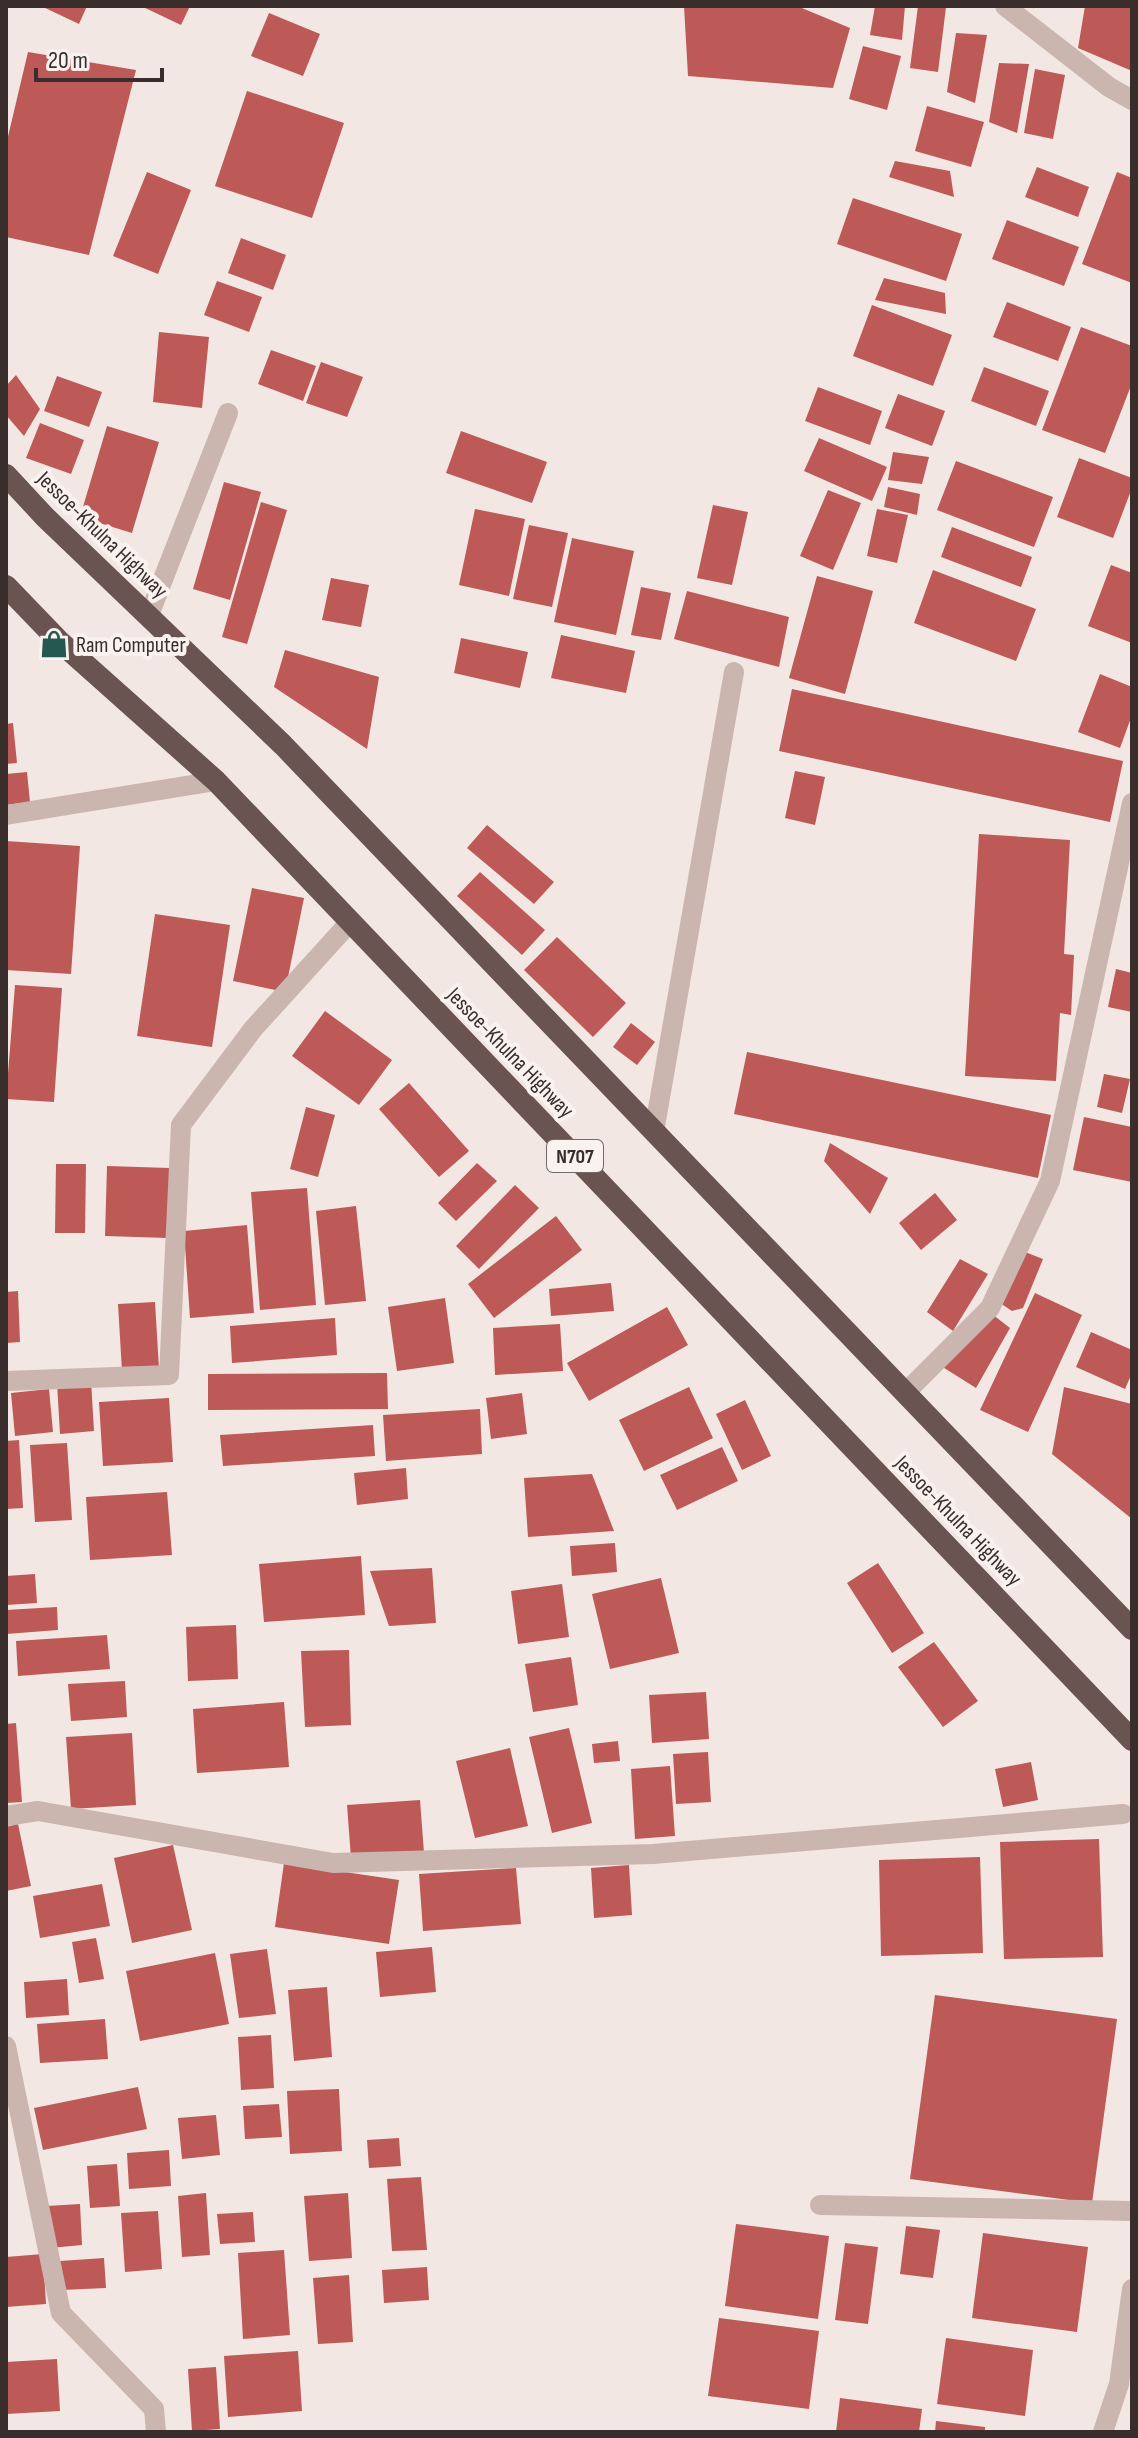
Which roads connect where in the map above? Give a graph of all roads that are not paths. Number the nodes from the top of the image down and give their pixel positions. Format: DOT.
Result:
graph roads {
  1 [pos="1005,6"];
  2 [pos="1132,100"];
  3 [pos="228,413"];
  4 [pos="6,475"];
  5 [pos="6,586"];
  6 [pos="149,615"];
  7 [pos="734,672"];
  8 [pos="216,781"];
  9 [pos="1132,803"];
  10 [pos="6,815"];
  11 [pos="351,921"];
  12 [pos="654,1132"];
  13 [pos="6,1381"];
  14 [pos="905,1393"];
  15 [pos="1132,1629"];
  16 [pos="1132,1740"];
  17 [pos="1123,1814"];
  18 [pos="6,1816"];
  19 [pos="6,2046"];
  20 [pos="820,2205"];
  21 [pos="1132,2211"];
  22 [pos="1132,2289"];
  23 [pos="156,2432"];
  24 [pos="1103,2432"];
  1 -- 2 [label="street"];
  3 -- 6 [label="street"];
  4 -- 6 [label="highway, Jessoe-Khulna Highway"];
  5 -- 8 [label="highway, Jessoe-Khulna Highway / N707"];
  6 -- 12 [label="highway, Jessoe-Khulna Highway"];
  7 -- 12 [label="street"];
  8 -- 10 [label="street"];
  8 -- 11 [label="highway, Jessoe-Khulna Highway / N707"];
  9 -- 14 [label="street"];
  11 -- 13 [label="street"];
  11 -- 16 [label="highway, Jessoe-Khulna Highway / N707"];
  12 -- 14 [label="highway, Jessoe-Khulna Highway"];
  14 -- 15 [label="highway, Jessoe-Khulna Highway"];
  17 -- 18 [label="street"];
  19 -- 23 [label="street"];
  20 -- 21 [label="street"];
  22 -- 24 [label="street"];
}
